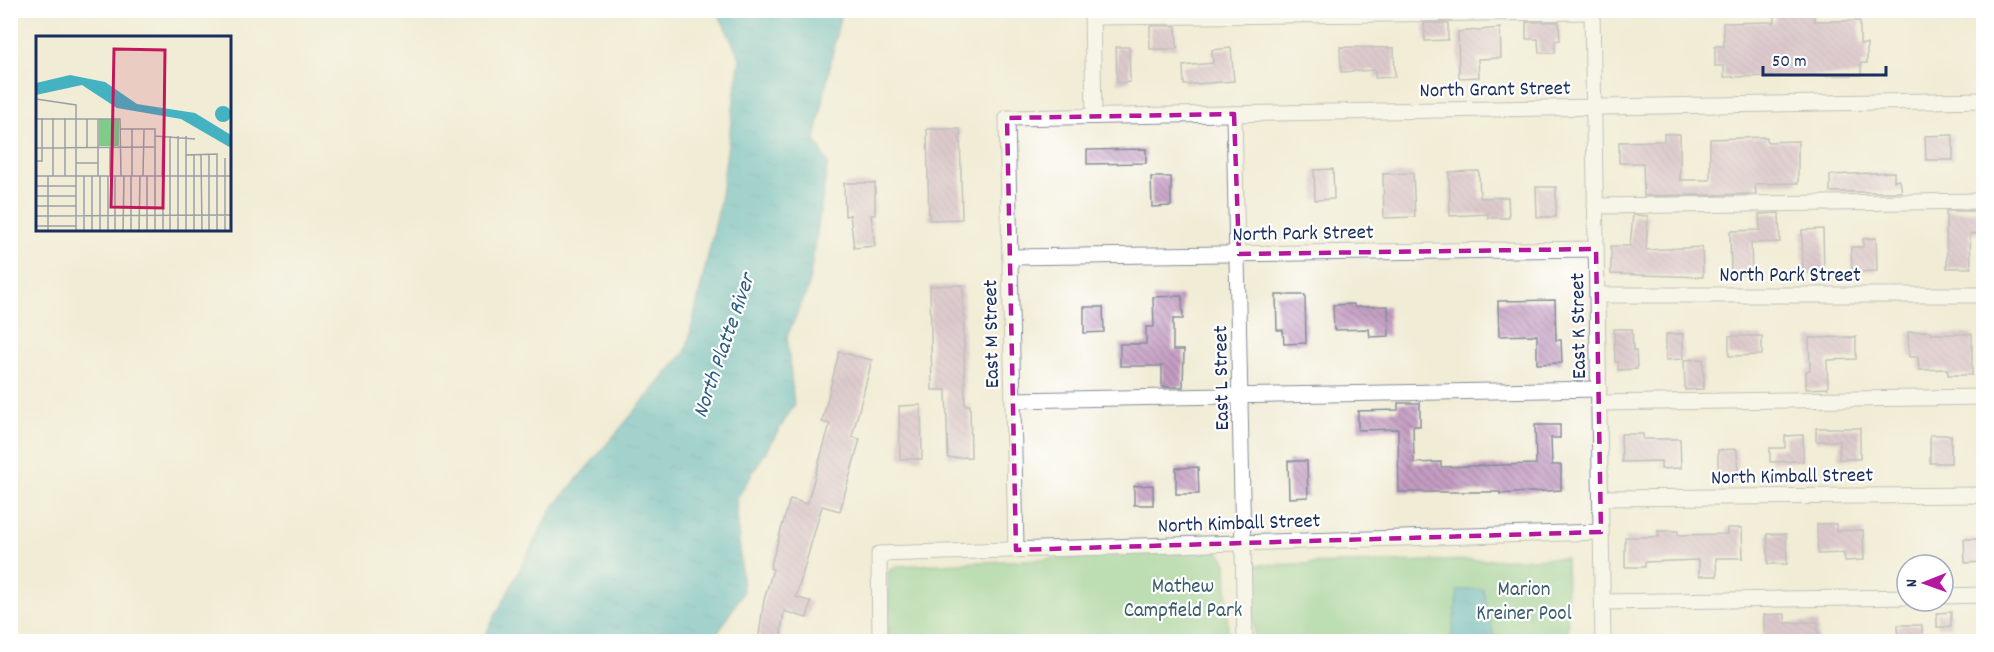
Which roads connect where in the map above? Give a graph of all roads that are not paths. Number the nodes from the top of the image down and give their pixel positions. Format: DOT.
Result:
graph roads {
  1 [pos="1592,11"];
  2 [pos="1092,14"];
  3 [pos="1983,100"];
  4 [pos="1594,108"];
  5 [pos="1234,114"];
  6 [pos="1094,116"];
  7 [pos="1007,118"];
  8 [pos="1983,201"];
  9 [pos="1595,206"];
  10 [pos="1596,249"];
  11 [pos="1239,254"];
  12 [pos="1010,257"];
  13 [pos="1597,294"];
  14 [pos="1983,295"];
  15 [pos="1241,396"];
  16 [pos="1599,396"];
  17 [pos="1983,397"];
  18 [pos="1013,400"];
  19 [pos="1983,495"];
  20 [pos="1601,498"];
  21 [pos="1601,532"];
  22 [pos="1244,543"];
  23 [pos="1016,550"];
  24 [pos="1983,595"];
  25 [pos="1955,596"];
  26 [pos="1895,597"];
  27 [pos="1603,602"];
  28 [pos="880,642"];
  29 [pos="1245,642"];
  30 [pos="1603,642"];
  1 -- 2 [label="street"];
  1 -- 4 [label="street, East K Street"];
  2 -- 6 [label="street"];
  3 -- 4 [label="street, North Grant Street"];
  4 -- 5 [label="street, North Grant Street"];
  4 -- 9 [label="street, East K Street"];
  5 -- 6 [label="street, North Grant Street"];
  5 -- 11 [label="street, East L Street"];
  6 -- 7 [label="street, North Grant Street"];
  7 -- 12 [label="street, East M Street"];
  8 -- 9 [label="street"];
  9 -- 10 [label="street, East K Street"];
  10 -- 11 [label="street, North Park Street"];
  10 -- 13 [label="street, East K Street"];
  11 -- 12 [label="street, North Park Street"];
  11 -- 15 [label="street, East L Street"];
  12 -- 18 [label="street, East M Street"];
  13 -- 14 [label="street, North Park Street"];
  13 -- 16 [label="street, East K Street"];
  15 -- 16 [label="street"];
  15 -- 18 [label="street"];
  15 -- 22 [label="street, East L Street"];
  16 -- 17 [label="street"];
  16 -- 20 [label="street, East K Street"];
  18 -- 23 [label="street, East M Street"];
  19 -- 20 [label="street, North Kimball Street"];
  20 -- 21 [label="street, East K Street"];
  21 -- 22 [label="street, North Kimball Street"];
  21 -- 27 [label="street, East K Street"];
  22 -- 23 [label="street, North Kimball Street"];
  22 -- 29 [label="street, East L Street"];
  23 -- 28 [label="street, North Kimball Street"];
  24 -- 25 [label="street"];
  26 -- 27 [label="street"];
  27 -- 30 [label="street, East K Street"];
}
